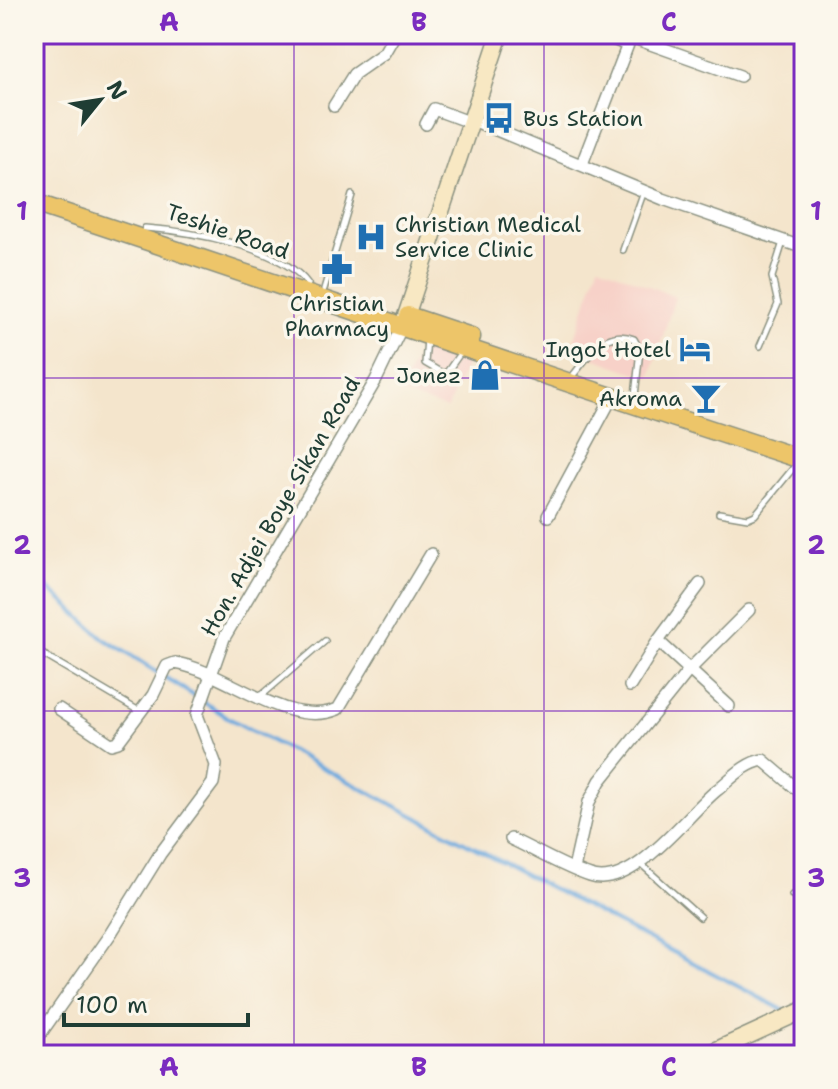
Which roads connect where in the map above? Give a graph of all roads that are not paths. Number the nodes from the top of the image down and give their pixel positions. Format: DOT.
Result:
graph roads {
  1 [pos="395,34"];
  2 [pos="500,34"];
  3 [pos="602,34"];
  4 [pos="630,39"];
  5 [pos="740,76"];
  6 [pos="334,106"];
  7 [pos="469,120"];
  8 [pos="426,124"];
  9 [pos="582,164"];
  10 [pos="644,191"];
  11 [pos="34,192"];
  12 [pos="352,195"];
  13 [pos="34,203"];
  14 [pos="784,241"];
  15 [pos="804,248"];
  16 [pos="623,250"];
  17 [pos="316,286"];
  18 [pos="404,320"];
  19 [pos="428,334"];
  20 [pos="760,346"];
  21 [pos="464,347"];
  22 [pos="574,374"];
  23 [pos="635,396"];
  24 [pos="611,399"];
  25 [pos="803,456"];
  26 [pos="719,513"];
  27 [pos="548,516"];
  28 [pos="431,554"];
  29 [pos="700,584"];
  30 [pos="749,610"];
  31 [pos="325,641"];
  32 [pos="658,641"];
  33 [pos="44,655"];
  34 [pos="689,670"];
  35 [pos="210,674"];
  36 [pos="630,686"];
  37 [pos="261,696"];
  38 [pos="729,706"];
  39 [pos="59,709"];
  40 [pos="141,712"];
  41 [pos="803,793"];
  42 [pos="511,839"];
  43 [pos="640,863"];
  44 [pos="574,869"];
  45 [pos="792,895"];
  46 [pos="804,899"];
  47 [pos="700,917"];
  48 [pos="804,1010"];
  49 [pos="34,1043"];
  50 [pos="706,1055"];
  1 -- 6 [label="street"];
  2 -- 7 [label="street"];
  3 -- 4 [label="street"];
  4 -- 5 [label="street"];
  4 -- 9 [label="street"];
  7 -- 8 [label="street"];
  7 -- 9 [label="street"];
  7 -- 18 [label="street"];
  9 -- 10 [label="street"];
  10 -- 14 [label="street"];
  10 -- 16 [label="lane"];
  11 -- 17 [label="main road, Teshie Road"];
  12 -- 17 [label="lane"];
  13 -- 18 [label="main road, Teshie Road"];
  14 -- 15 [label="street"];
  14 -- 20 [label="lane"];
  17 -- 18 [label="main road, Teshie Road"];
  18 -- 19 [label="main road"];
  18 -- 22 [label="main road"];
  18 -- 35 [label="street, Hon. Adjei Boye Sikan Road"];
  19 -- 21 [label="main road"];
  19 -- 21 [label="lane"];
  21 -- 24 [label="main road"];
  22 -- 23 [label="main road"];
  22 -- 23 [label="lane"];
  23 -- 25 [label="main road"];
  24 -- 25 [label="main road"];
  24 -- 27 [label="street"];
  25 -- 26 [label="lane"];
  28 -- 37 [label="street"];
  29 -- 32 [label="street"];
  30 -- 34 [label="street"];
  31 -- 37 [label="lane"];
  32 -- 34 [label="street"];
  32 -- 36 [label="street"];
  33 -- 40 [label="lane"];
  34 -- 38 [label="street"];
  34 -- 44 [label="street"];
  35 -- 37 [label="street"];
  35 -- 40 [label="street"];
  35 -- 49 [label="street, Hon. Adjei Boye Sikan Road"];
  39 -- 40 [label="street"];
  41 -- 43 [label="street"];
  42 -- 44 [label="street"];
  43 -- 44 [label="street"];
  43 -- 47 [label="lane"];
  45 -- 46 [label="lane"];
  48 -- 50 [label="street"];
}
